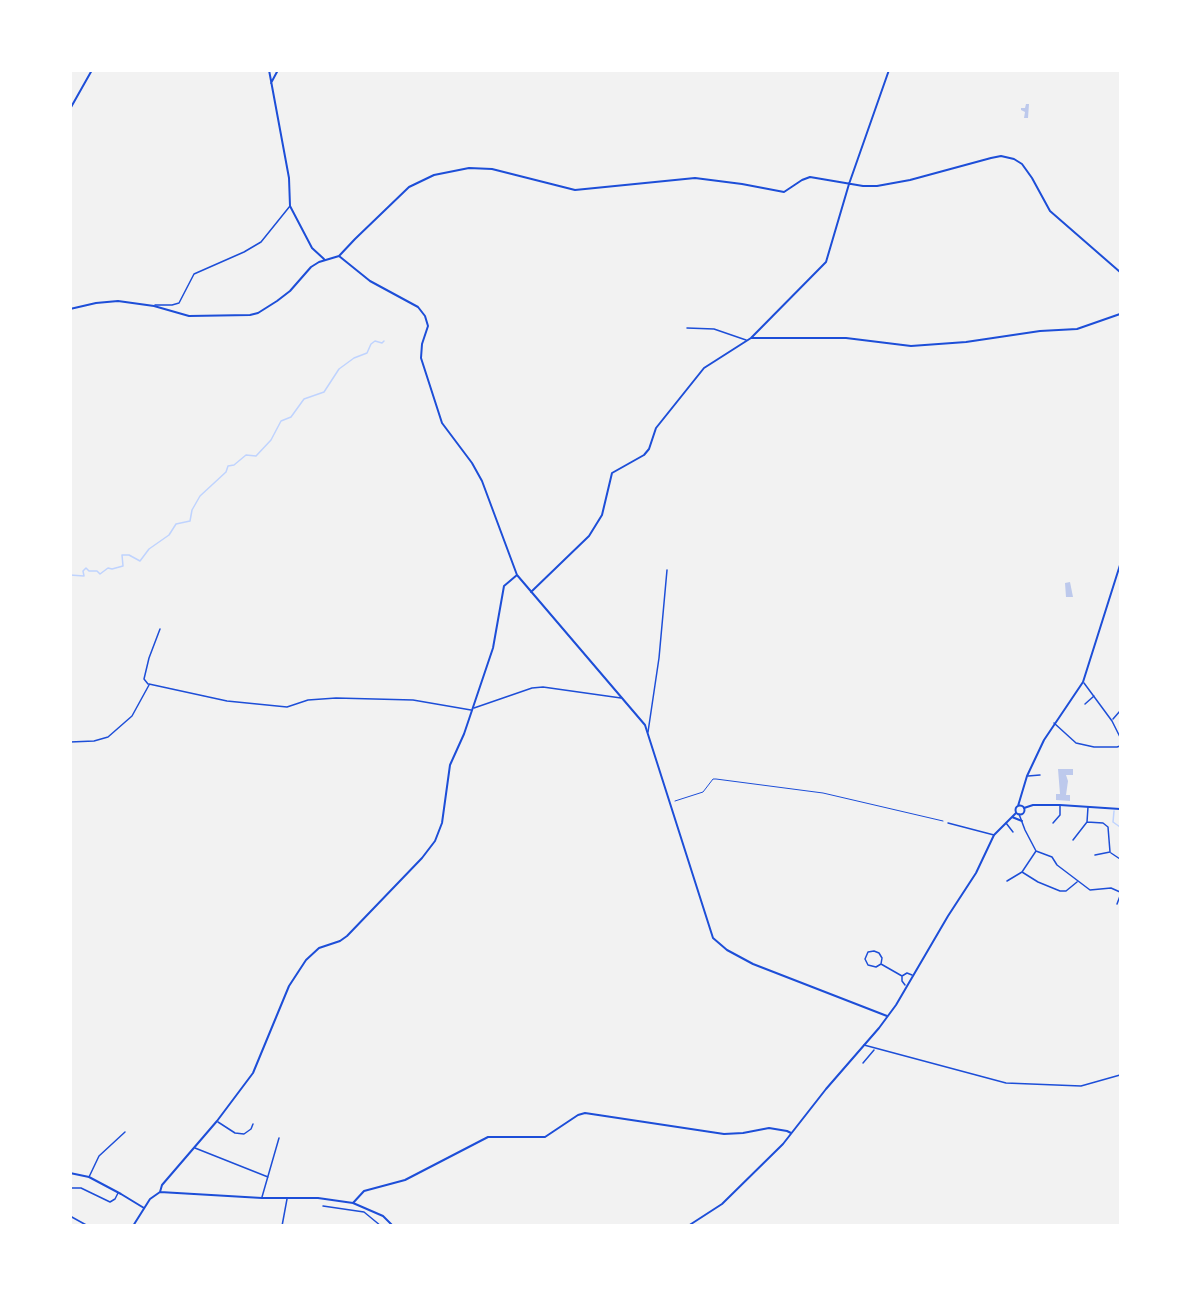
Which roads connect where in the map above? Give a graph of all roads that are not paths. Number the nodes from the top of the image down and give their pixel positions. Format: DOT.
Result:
graph roads {
  1 [pos="92,70"];
  2 [pos="269,70"];
  3 [pos="889,70"];
  4 [pos="278,71"];
  5 [pos="271,83"];
  6 [pos="70,109"];
  7 [pos="849,184"];
  8 [pos="290,206"];
  9 [pos="339,256"];
  10 [pos="325,260"];
  11 [pos="1120,272"];
  12 [pos="154,306"];
  13 [pos="70,309"];
  14 [pos="1120,314"];
  15 [pos="687,328"];
  16 [pos="751,338"];
  17 [pos="746,340"];
  18 [pos="1120,565"];
  19 [pos="667,570"];
  20 [pos="517,575"];
  21 [pos="1115,581"];
  22 [pos="1120,583"];
  23 [pos="531,592"];
  24 [pos="160,629"];
  25 [pos="1083,682"];
  26 [pos="149,684"];
  27 [pos="1095,695"];
  28 [pos="623,699"];
  29 [pos="1085,704"];
  30 [pos="473,709"];
  31 [pos="1120,711"];
  32 [pos="1112,720"];
  33 [pos="1054,723"];
  34 [pos="648,733"];
  35 [pos="1120,737"];
  36 [pos="70,742"];
  37 [pos="1120,746"];
  38 [pos="1040,775"];
  39 [pos="1027,776"];
  40 [pos="1060,805"];
  41 [pos="1018,806"];
  42 [pos="1088,806"];
  43 [pos="1024,808"];
  44 [pos="1120,809"];
  45 [pos="1018,814"];
  46 [pos="1012,817"];
  47 [pos="1022,821"];
  48 [pos="1087,822"];
  49 [pos="948,823"];
  50 [pos="1006,823"];
  51 [pos="1053,823"];
  52 [pos="1013,832"];
  53 [pos="994,835"];
  54 [pos="1073,840"];
  55 [pos="1036,850"];
  56 [pos="1110,852"];
  57 [pos="1095,855"];
  58 [pos="1120,860"];
  59 [pos="1022,872"];
  60 [pos="1007,881"];
  61 [pos="1078,882"];
  62 [pos="1120,892"];
  63 [pos="1120,896"];
  64 [pos="1117,904"];
  65 [pos="881,964"];
  66 [pos="902,976"];
  67 [pos="913,976"];
  68 [pos="907,986"];
  69 [pos="889,1016"];
  70 [pos="864,1045"];
  71 [pos="876,1048"];
  72 [pos="863,1063"];
  73 [pos="1120,1069"];
  74 [pos="1120,1075"];
  75 [pos="217,1121"];
  76 [pos="253,1124"];
  77 [pos="125,1132"];
  78 [pos="792,1134"];
  79 [pos="279,1138"];
  80 [pos="195,1148"];
  81 [pos="70,1173"];
  82 [pos="89,1177"];
  83 [pos="268,1177"];
  84 [pos="70,1188"];
  85 [pos="118,1192"];
  86 [pos="160,1192"];
  87 [pos="262,1198"];
  88 [pos="287,1198"];
  89 [pos="353,1203"];
  90 [pos="323,1206"];
  91 [pos="144,1208"];
  92 [pos="70,1216"];
  93 [pos="88,1226"];
  94 [pos="133,1226"];
  95 [pos="282,1226"];
  96 [pos="381,1226"];
  97 [pos="393,1226"];
  98 [pos="688,1226"];
  1 -- 6 [label="street"];
  2 -- 4 [label="street"];
  2 -- 5 [label="street"];
  3 -- 7 [label="street"];
  4 -- 5 [label="street"];
  5 -- 8 [label="street"];
  7 -- 9 [label="street"];
  7 -- 11 [label="street"];
  7 -- 16 [label="street"];
  8 -- 10 [label="street"];
  8 -- 12 [label="street"];
  9 -- 10 [label="street"];
  9 -- 20 [label="street"];
  10 -- 12 [label="street"];
  12 -- 13 [label="street"];
  14 -- 16 [label="street"];
  15 -- 17 [label="street"];
  16 -- 17 [label="street"];
  17 -- 23 [label="street"];
  18 -- 21 [label="street"];
  19 -- 34 [label="street"];
  20 -- 23 [label="street"];
  20 -- 30 [label="street"];
  21 -- 22 [label="street"];
  21 -- 25 [label="street"];
  23 -- 28 [label="street"];
  24 -- 26 [label="street"];
  25 -- 27 [label="street"];
  25 -- 33 [label="street"];
  26 -- 30 [label="street"];
  26 -- 36 [label="street"];
  27 -- 29 [label="street"];
  27 -- 32 [label="street"];
  28 -- 30 [label="street"];
  28 -- 34 [label="street"];
  30 -- 75 [label="street"];
  31 -- 32 [label="street"];
  32 -- 35 [label="street"];
  33 -- 37 [label="street"];
  33 -- 39 [label="street"];
  34 -- 69 [label="street"];
  38 -- 39 [label="street"];
  39 -- 41 [label="street"];
  40 -- 42 [label="street"];
  40 -- 43 [label="street"];
  40 -- 51 [label="street"];
  41 -- 43 [label="street"];
  41 -- 45 [label="street"];
  42 -- 44 [label="street"];
  42 -- 48 [label="street"];
  43 -- 45 [label="street"];
  45 -- 46 [label="street"];
  45 -- 47 [label="street"];
  46 -- 47 [label="street"];
  46 -- 50 [label="street"];
  47 -- 55 [label="street"];
  48 -- 54 [label="street"];
  48 -- 56 [label="street"];
  49 -- 53 [label="street"];
  50 -- 52 [label="street"];
  50 -- 53 [label="street"];
  53 -- 67 [label="street"];
  55 -- 59 [label="street"];
  55 -- 61 [label="street"];
  56 -- 57 [label="street"];
  56 -- 58 [label="street"];
  59 -- 60 [label="street"];
  59 -- 61 [label="street"];
  61 -- 62 [label="street"];
  63 -- 64 [label="street"];
  65 -- 65 [label="street"];
  65 -- 66 [label="street"];
  66 -- 67 [label="street"];
  66 -- 68 [label="street"];
  67 -- 68 [label="street"];
  68 -- 69 [label="street"];
  69 -- 70 [label="street"];
  70 -- 71 [label="street"];
  70 -- 78 [label="street"];
  71 -- 72 [label="street"];
  71 -- 74 [label="street"];
  73 -- 74 [label="street"];
  75 -- 76 [label="street"];
  75 -- 80 [label="street"];
  77 -- 82 [label="street"];
  78 -- 89 [label="street"];
  78 -- 98 [label="street"];
  79 -- 83 [label="street"];
  80 -- 83 [label="street"];
  80 -- 86 [label="street"];
  81 -- 82 [label="street"];
  82 -- 85 [label="street"];
  83 -- 87 [label="street"];
  84 -- 85 [label="street"];
  85 -- 91 [label="street"];
  86 -- 87 [label="street"];
  86 -- 91 [label="street"];
  87 -- 88 [label="street"];
  88 -- 89 [label="street"];
  88 -- 95 [label="street"];
  89 -- 97 [label="street"];
  90 -- 96 [label="street"];
  91 -- 94 [label="street"];
  92 -- 93 [label="street"];
}
